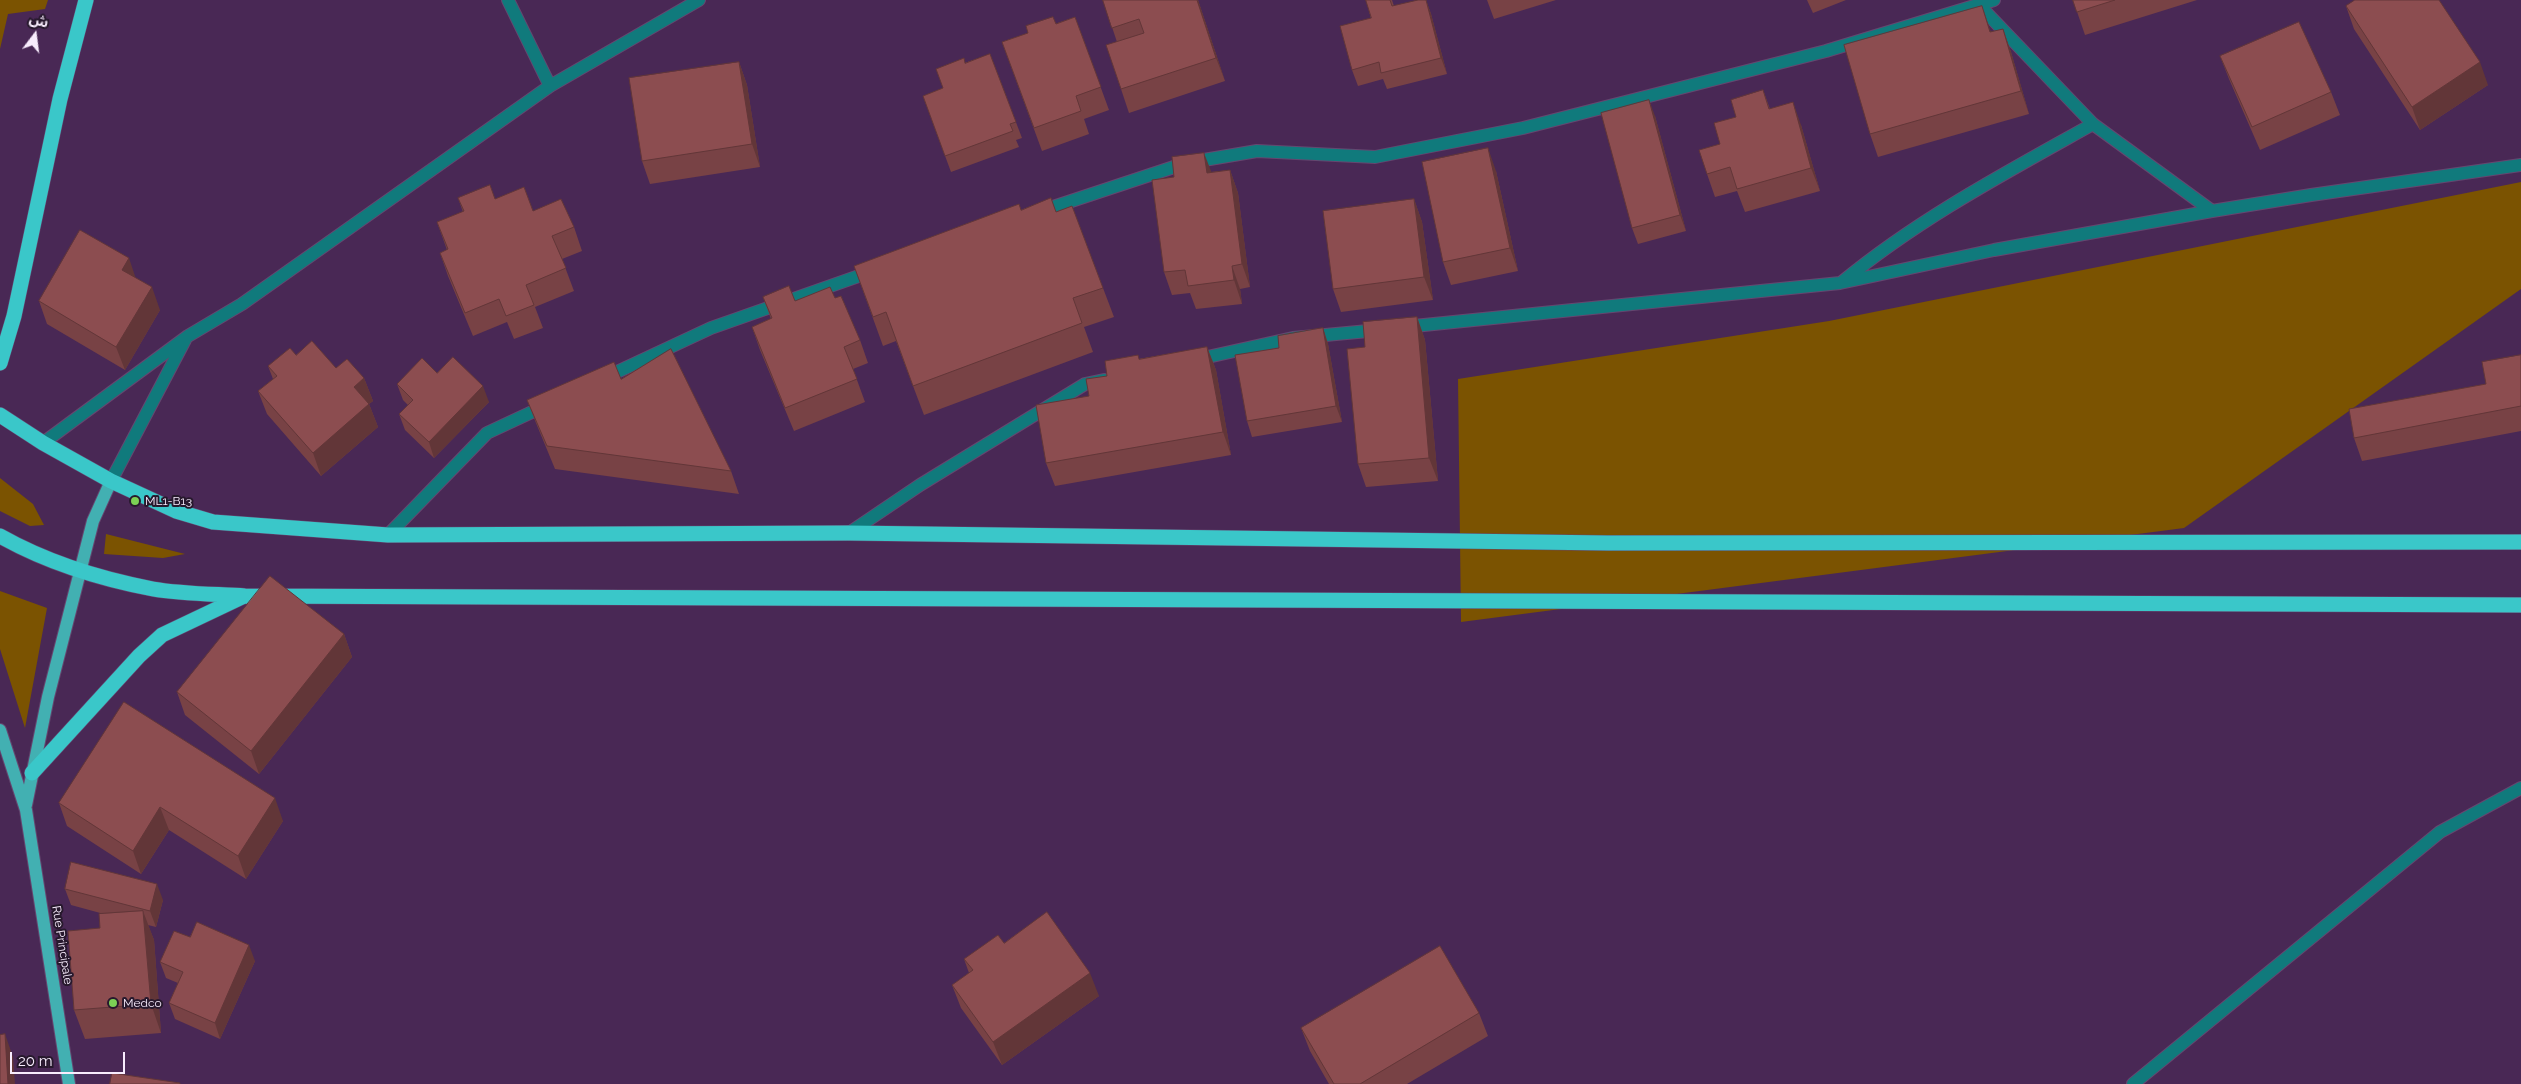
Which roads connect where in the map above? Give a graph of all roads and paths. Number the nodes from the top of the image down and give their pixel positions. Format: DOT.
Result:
graph roads {
  1 [pos="86,0"];
  2 [pos="508,0"];
  3 [pos="699,0"];
  4 [pos="1994,0"];
  5 [pos="1978,4"];
  6 [pos="550,86"];
  7 [pos="2094,124"];
  8 [pos="2521,165"];
  9 [pos="2212,212"];
  10 [pos="1029,214"];
  11 [pos="881,267"];
  12 [pos="1840,283"];
  13 [pos="188,336"];
  14 [pos="0,362"];
  15 [pos="1180,363"];
  16 [pos="1114,378"];
  17 [pos="595,382"];
  18 [pos="559,399"];
  19 [pos="0,415"];
  20 [pos="43,443"];
  21 [pos="110,481"];
  22 [pos="849,533"];
  23 [pos="388,535"];
  24 [pos="0,536"];
  25 [pos="2521,542"];
  26 [pos="80,570"];
  27 [pos="245,596"];
  28 [pos="2521,605"];
  29 [pos="0,730"];
  30 [pos="32,773"];
  31 [pos="2521,788"];
  32 [pos="26,810"];
  33 [pos="69,1084"];
  34 [pos="2133,1084"];
  1 -- 14 [label="highway"];
  2 -- 6 [label="street"];
  3 -- 6 [label="street"];
  4 -- 5 [label="street"];
  5 -- 7 [label="street"];
  5 -- 10 [label="street"];
  6 -- 13 [label="street"];
  7 -- 9 [label="street"];
  7 -- 12 [label="street"];
  8 -- 9 [label="street"];
  9 -- 12 [label="street"];
  11 -- 17 [label="street"];
  12 -- 15 [label="street"];
  13 -- 20 [label="street"];
  13 -- 21 [label="street"];
  16 -- 22 [label="street"];
  18 -- 23 [label="street"];
  19 -- 20 [label="highway"];
  20 -- 21 [label="highway"];
  21 -- 23 [label="highway"];
  21 -- 26 [label="main road"];
  22 -- 23 [label="highway"];
  22 -- 25 [label="highway"];
  24 -- 26 [label="highway"];
  26 -- 27 [label="highway"];
  26 -- 30 [label="main road"];
  27 -- 28 [label="highway"];
  27 -- 30 [label="highway"];
  29 -- 32 [label="main road"];
  30 -- 32 [label="main road"];
  31 -- 34 [label="street"];
  32 -- 33 [label="main road, Rue Principale"];
}
